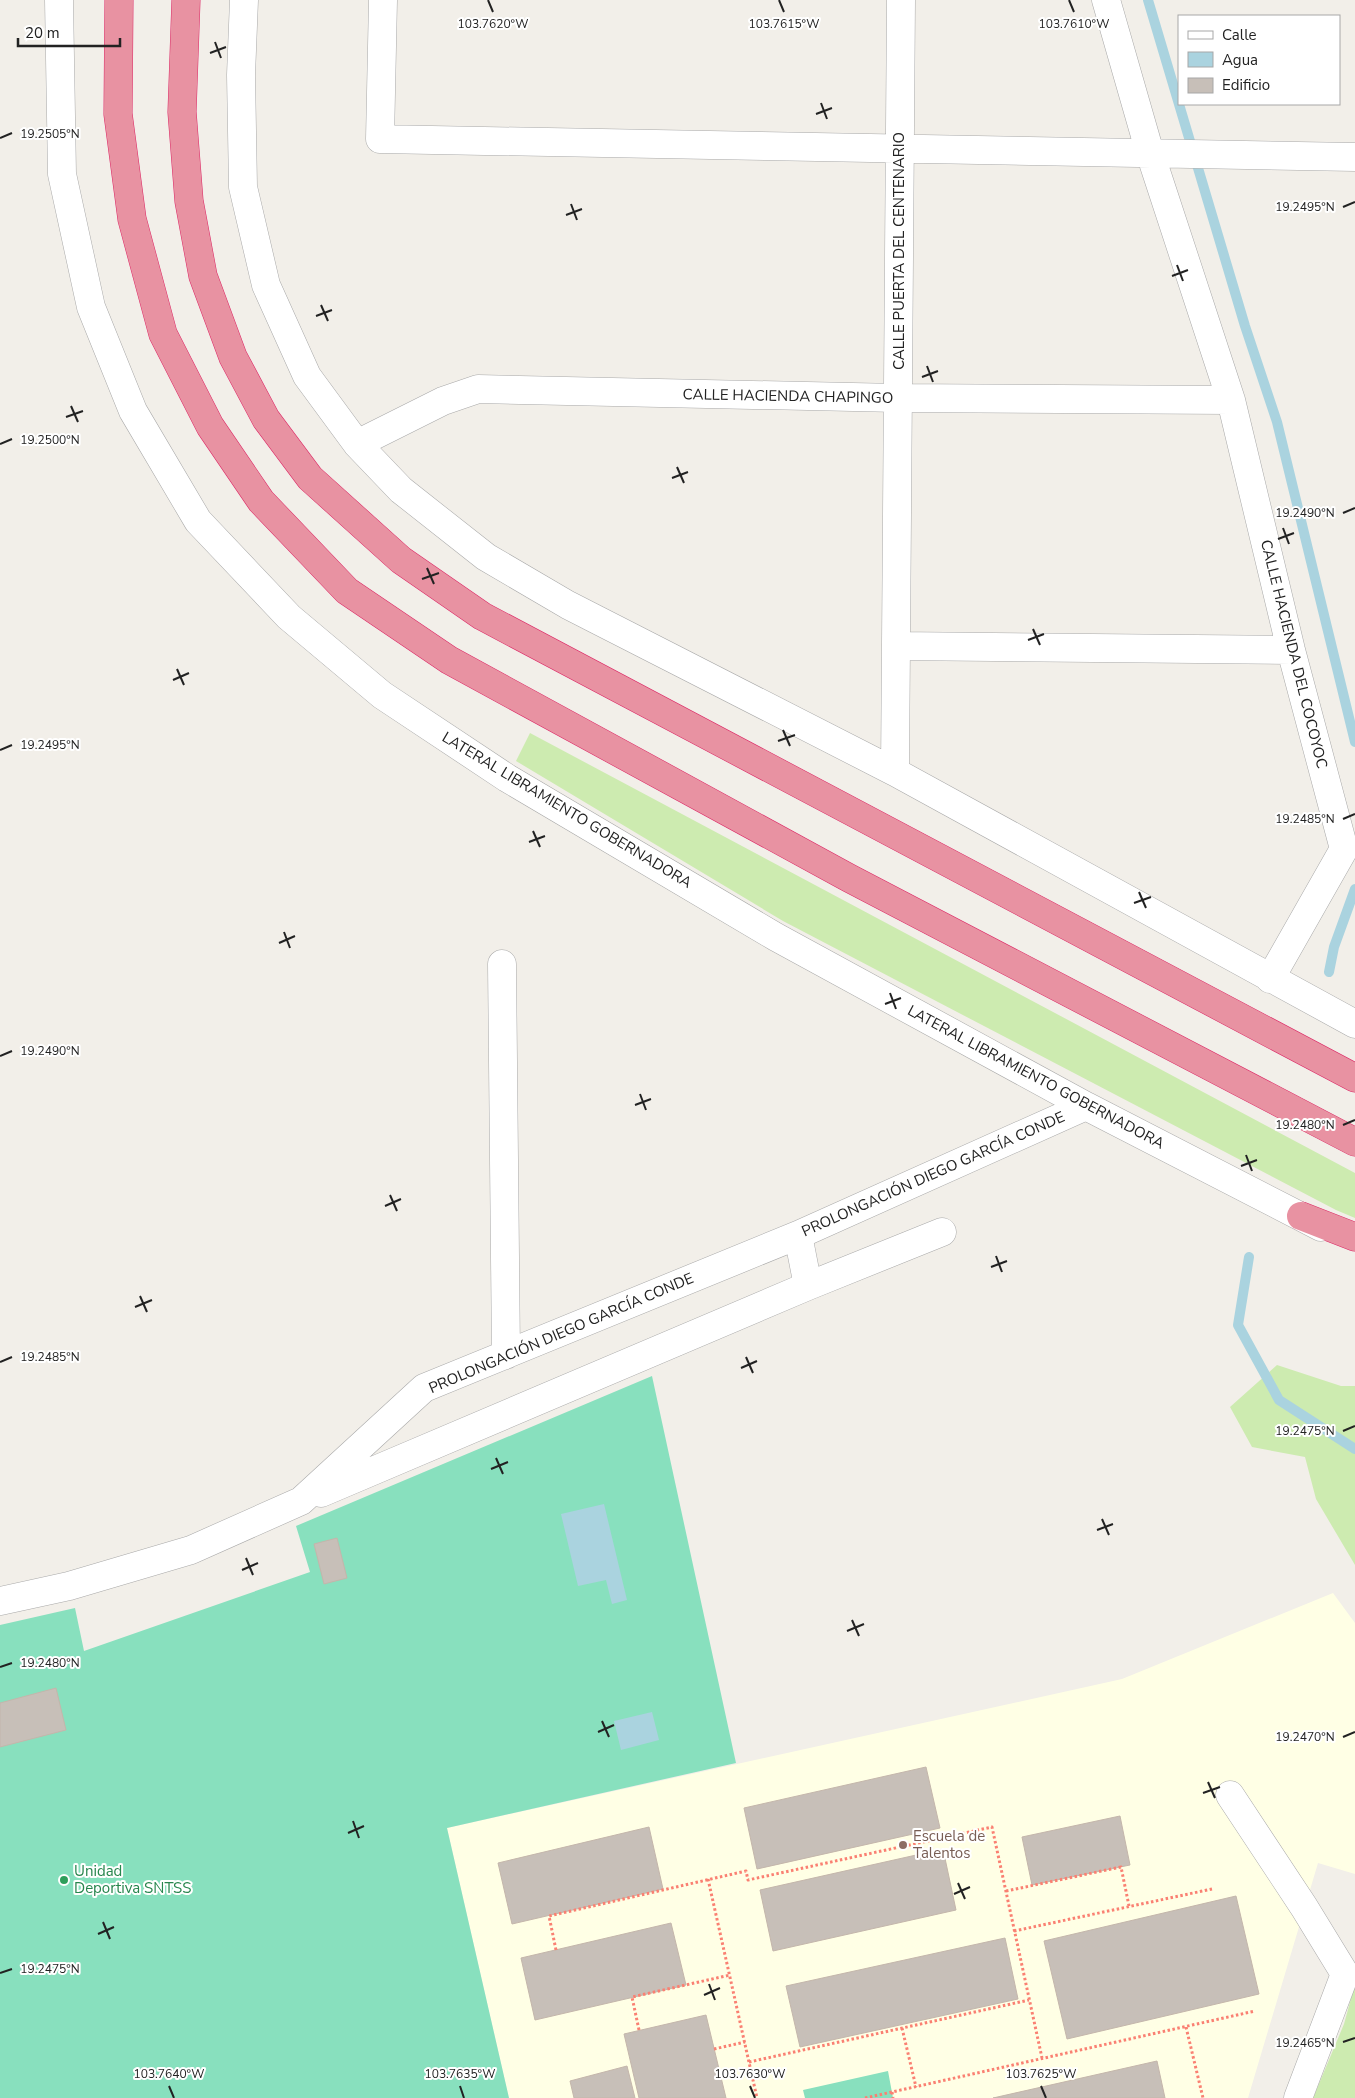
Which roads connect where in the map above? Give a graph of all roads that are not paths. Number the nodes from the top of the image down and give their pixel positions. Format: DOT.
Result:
graph roads {
  1 [pos="59,0"];
  2 [pos="119,0"];
  3 [pos="186,0"];
  4 [pos="244,0"];
  5 [pos="383,0"];
  6 [pos="901,0"];
  7 [pos="1106,0"];
  8 [pos="900,148"];
  9 [pos="1150,153"];
  10 [pos="1355,157"];
  11 [pos="898,398"];
  12 [pos="1231,400"];
  13 [pos="358,444"];
  14 [pos="896,646"];
  15 [pos="1291,650"];
  16 [pos="896,772"];
  17 [pos="502,964"];
  18 [pos="1270,979"];
  19 [pos="1355,1024"];
  20 [pos="1355,1078"];
  21 [pos="1086,1106"];
  22 [pos="1355,1142"];
  23 [pos="1302,1216"];
  24 [pos="942,1232"];
  25 [pos="798,1235"];
  26 [pos="1355,1237"];
  27 [pos="1355,1246"];
  28 [pos="808,1286"];
  29 [pos="506,1355"];
  30 [pos="301,1501"];
  31 [pos="0,1601"];
  32 [pos="1230,1795"];
  33 [pos="1298,2098"];
  1 -- 21 [label="street, LATERAL LIBRAMIENTO GOBERNADORA"];
  2 -- 22 [label="highway"];
  3 -- 20 [label="highway"];
  4 -- 13 [label="street"];
  5 -- 8 [label="street"];
  6 -- 8 [label="street, CALLE PUERTA DEL CENTENARIO"];
  7 -- 9 [label="street, CALLE HACIENDA DEL COCOYOC"];
  8 -- 9 [label="street"];
  8 -- 11 [label="street, CALLE PUERTA DEL CENTENARIO"];
  9 -- 10 [label="street"];
  9 -- 12 [label="street, CALLE HACIENDA DEL COCOYOC"];
  11 -- 12 [label="street, CALLE HACIENDA CHAPINGO"];
  11 -- 13 [label="street, CALLE HACIENDA CHAPINGO"];
  11 -- 14 [label="street, CALLE PUERTA DEL CENTENARIO"];
  12 -- 15 [label="street, CALLE HACIENDA DEL COCOYOC"];
  13 -- 16 [label="street"];
  14 -- 15 [label="street"];
  14 -- 16 [label="street, CALLE PUERTA DEL CENTENARIO"];
  15 -- 18 [label="street, CALLE HACIENDA DEL COCOYOC"];
  16 -- 18 [label="street"];
  17 -- 29 [label="street"];
  18 -- 19 [label="street"];
  21 -- 23 [label="street, LATERAL LIBRAMIENTO GOBERNADORA"];
  21 -- 25 [label="street, PROLONGACIÓN DIEGO GARCÍA CONDE"];
  23 -- 26 [label="highway"];
  23 -- 27 [label="street, LATERAL LIBRAMIENTO GOBERNADORA"];
  24 -- 28 [label="street"];
  25 -- 28 [label="street"];
  25 -- 29 [label="street, PROLONGACIÓN DIEGO GARCÍA CONDE"];
  28 -- 30 [label="street"];
  29 -- 30 [label="street, PROLONGACIÓN DIEGO GARCÍA CONDE"];
  30 -- 31 [label="street, PROLONGACIÓN DIEGO GARCÍA CONDE"];
  32 -- 33 [label="street"];
}
